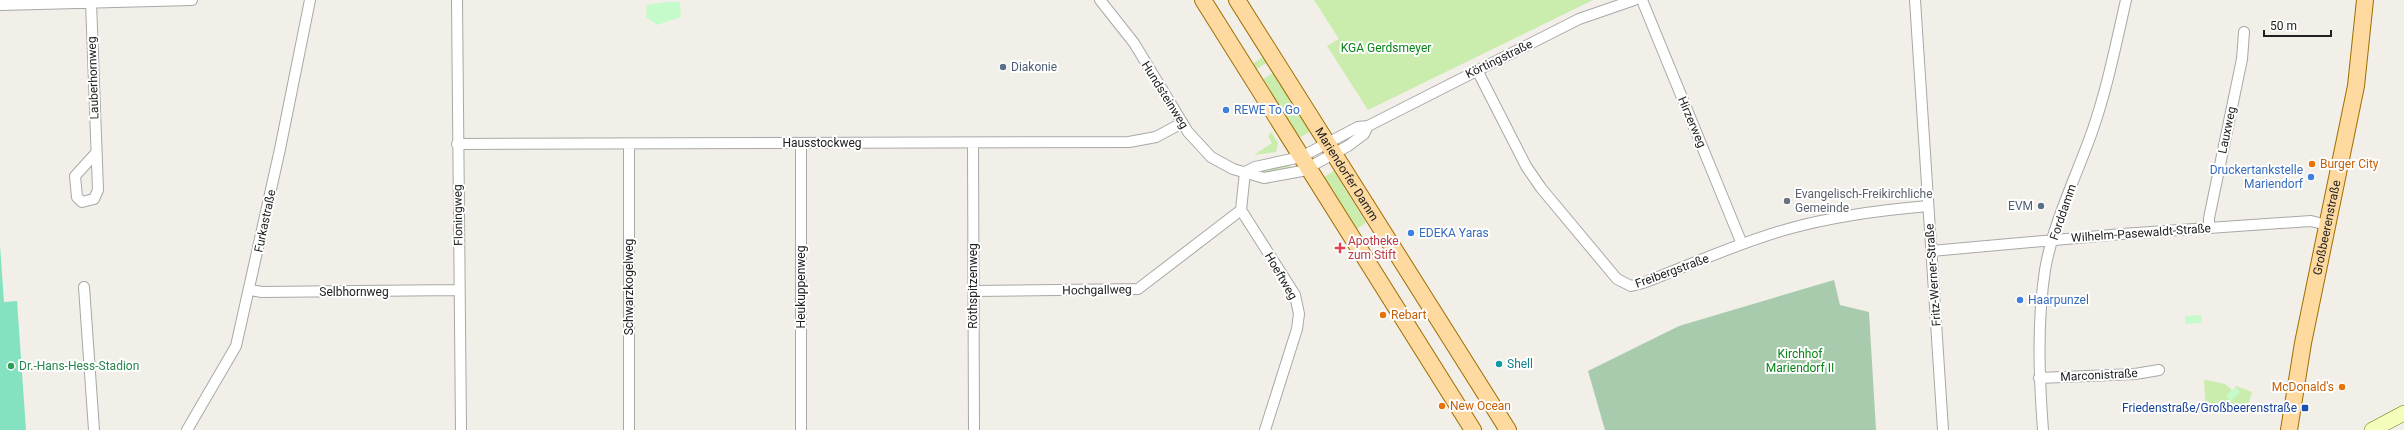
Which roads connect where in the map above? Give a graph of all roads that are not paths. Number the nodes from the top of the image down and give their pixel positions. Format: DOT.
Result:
graph roads {
  1 [pos="192,0"];
  2 [pos="310,0"];
  3 [pos="457,0"];
  4 [pos="1100,0"];
  5 [pos="1203,0"];
  6 [pos="1237,0"];
  7 [pos="1634,0"];
  8 [pos="1642,0"];
  9 [pos="1915,0"];
  10 [pos="2126,0"];
  11 [pos="2365,0"];
  12 [pos="91,2"];
  13 [pos="0,5"];
  14 [pos="2244,32"];
  15 [pos="1477,70"];
  16 [pos="1182,123"];
  17 [pos="801,143"];
  18 [pos="972,143"];
  19 [pos="458,144"];
  20 [pos="629,144"];
  21 [pos="1331,148"];
  22 [pos="95,154"];
  23 [pos="1304,163"];
  24 [pos="1245,172"];
  25 [pos="1928,206"];
  26 [pos="1241,210"];
  27 [pos="2327,225"];
  28 [pos="2209,228"];
  29 [pos="2053,240"];
  30 [pos="1742,244"];
  31 [pos="1931,251"];
  32 [pos="84,287"];
  33 [pos="250,290"];
  34 [pos="459,290"];
  35 [pos="973,291"];
  36 [pos="2159,370"];
  37 [pos="2039,378"];
  38 [pos="2404,413"];
  39 [pos="94,430"];
  40 [pos="187,430"];
  41 [pos="461,430"];
  42 [pos="629,430"];
  43 [pos="801,430"];
  44 [pos="974,430"];
  45 [pos="1265,430"];
  46 [pos="1473,430"];
  47 [pos="1508,430"];
  48 [pos="1943,430"];
  49 [pos="2043,430"];
  50 [pos="2289,430"];
  51 [pos="2372,430"];
  1 -- 12 [label="street"];
  2 -- 33 [label="street, Furkastraße"];
  3 -- 19 [label="street, Floningweg"];
  4 -- 16 [label="street, Hundsteinweg"];
  5 -- 23 [label="main road"];
  6 -- 21 [label="main road, Mariendorfer Damm"];
  7 -- 15 [label="street, Körtingstraße"];
  8 -- 30 [label="street, Hirzerweg"];
  9 -- 25 [label="street, Fritz-Werner-Straße"];
  10 -- 29 [label="street, Forddamm"];
  11 -- 27 [label="main road, Großbeerenstraße"];
  12 -- 13 [label="street"];
  12 -- 22 [label="street, Lauberhornweg"];
  14 -- 28 [label="street, Lauxweg"];
  15 -- 21 [label="street, Körtingstraße"];
  15 -- 30 [label="street, Freibergstraße"];
  16 -- 18 [label="street, Hausstockweg"];
  16 -- 24 [label="street, Hundsteinweg"];
  17 -- 18 [label="street, Hausstockweg"];
  17 -- 20 [label="street, Hausstockweg"];
  17 -- 43 [label="street, Heukuppenweg"];
  18 -- 35 [label="street, Röthspitzenweg"];
  19 -- 20 [label="street, Hausstockweg"];
  19 -- 34 [label="street, Floningweg"];
  20 -- 42 [label="street, Schwarzkogelweg"];
  21 -- 23 [label="street, Hundsteinweg"];
  21 -- 23 [label="street, Körtingstraße"];
  21 -- 47 [label="main road, Mariendorfer Damm"];
  23 -- 24 [label="street, Hundsteinweg"];
  23 -- 24 [label="street, Hundsteinweg"];
  23 -- 46 [label="main road"];
  24 -- 26 [label="street"];
  25 -- 30 [label="street, Freibergstraße"];
  25 -- 31 [label="street, Fritz-Werner-Straße"];
  26 -- 35 [label="street, Hochgallweg"];
  26 -- 45 [label="street, Hoeftweg"];
  27 -- 28 [label="street, Wilhelm-Pasewaldt-Straße"];
  27 -- 50 [label="main road, Großbeerenstraße"];
  28 -- 29 [label="street, Wilhelm-Pasewaldt-Straße"];
  29 -- 31 [label="street, Wilhelm-Pasewaldt-Straße"];
  29 -- 37 [label="street, Forddamm"];
  31 -- 48 [label="street, Fritz-Werner-Straße"];
  32 -- 39 [label="street"];
  33 -- 34 [label="street, Selbhornweg"];
  33 -- 40 [label="street, Furkastraße"];
  34 -- 41 [label="street, Floningweg"];
  35 -- 44 [label="street, Röthspitzenweg"];
  36 -- 37 [label="street, Marconistraße"];
  37 -- 49 [label="street, Forddamm"];
  38 -- 51 [label="main road"];
}
